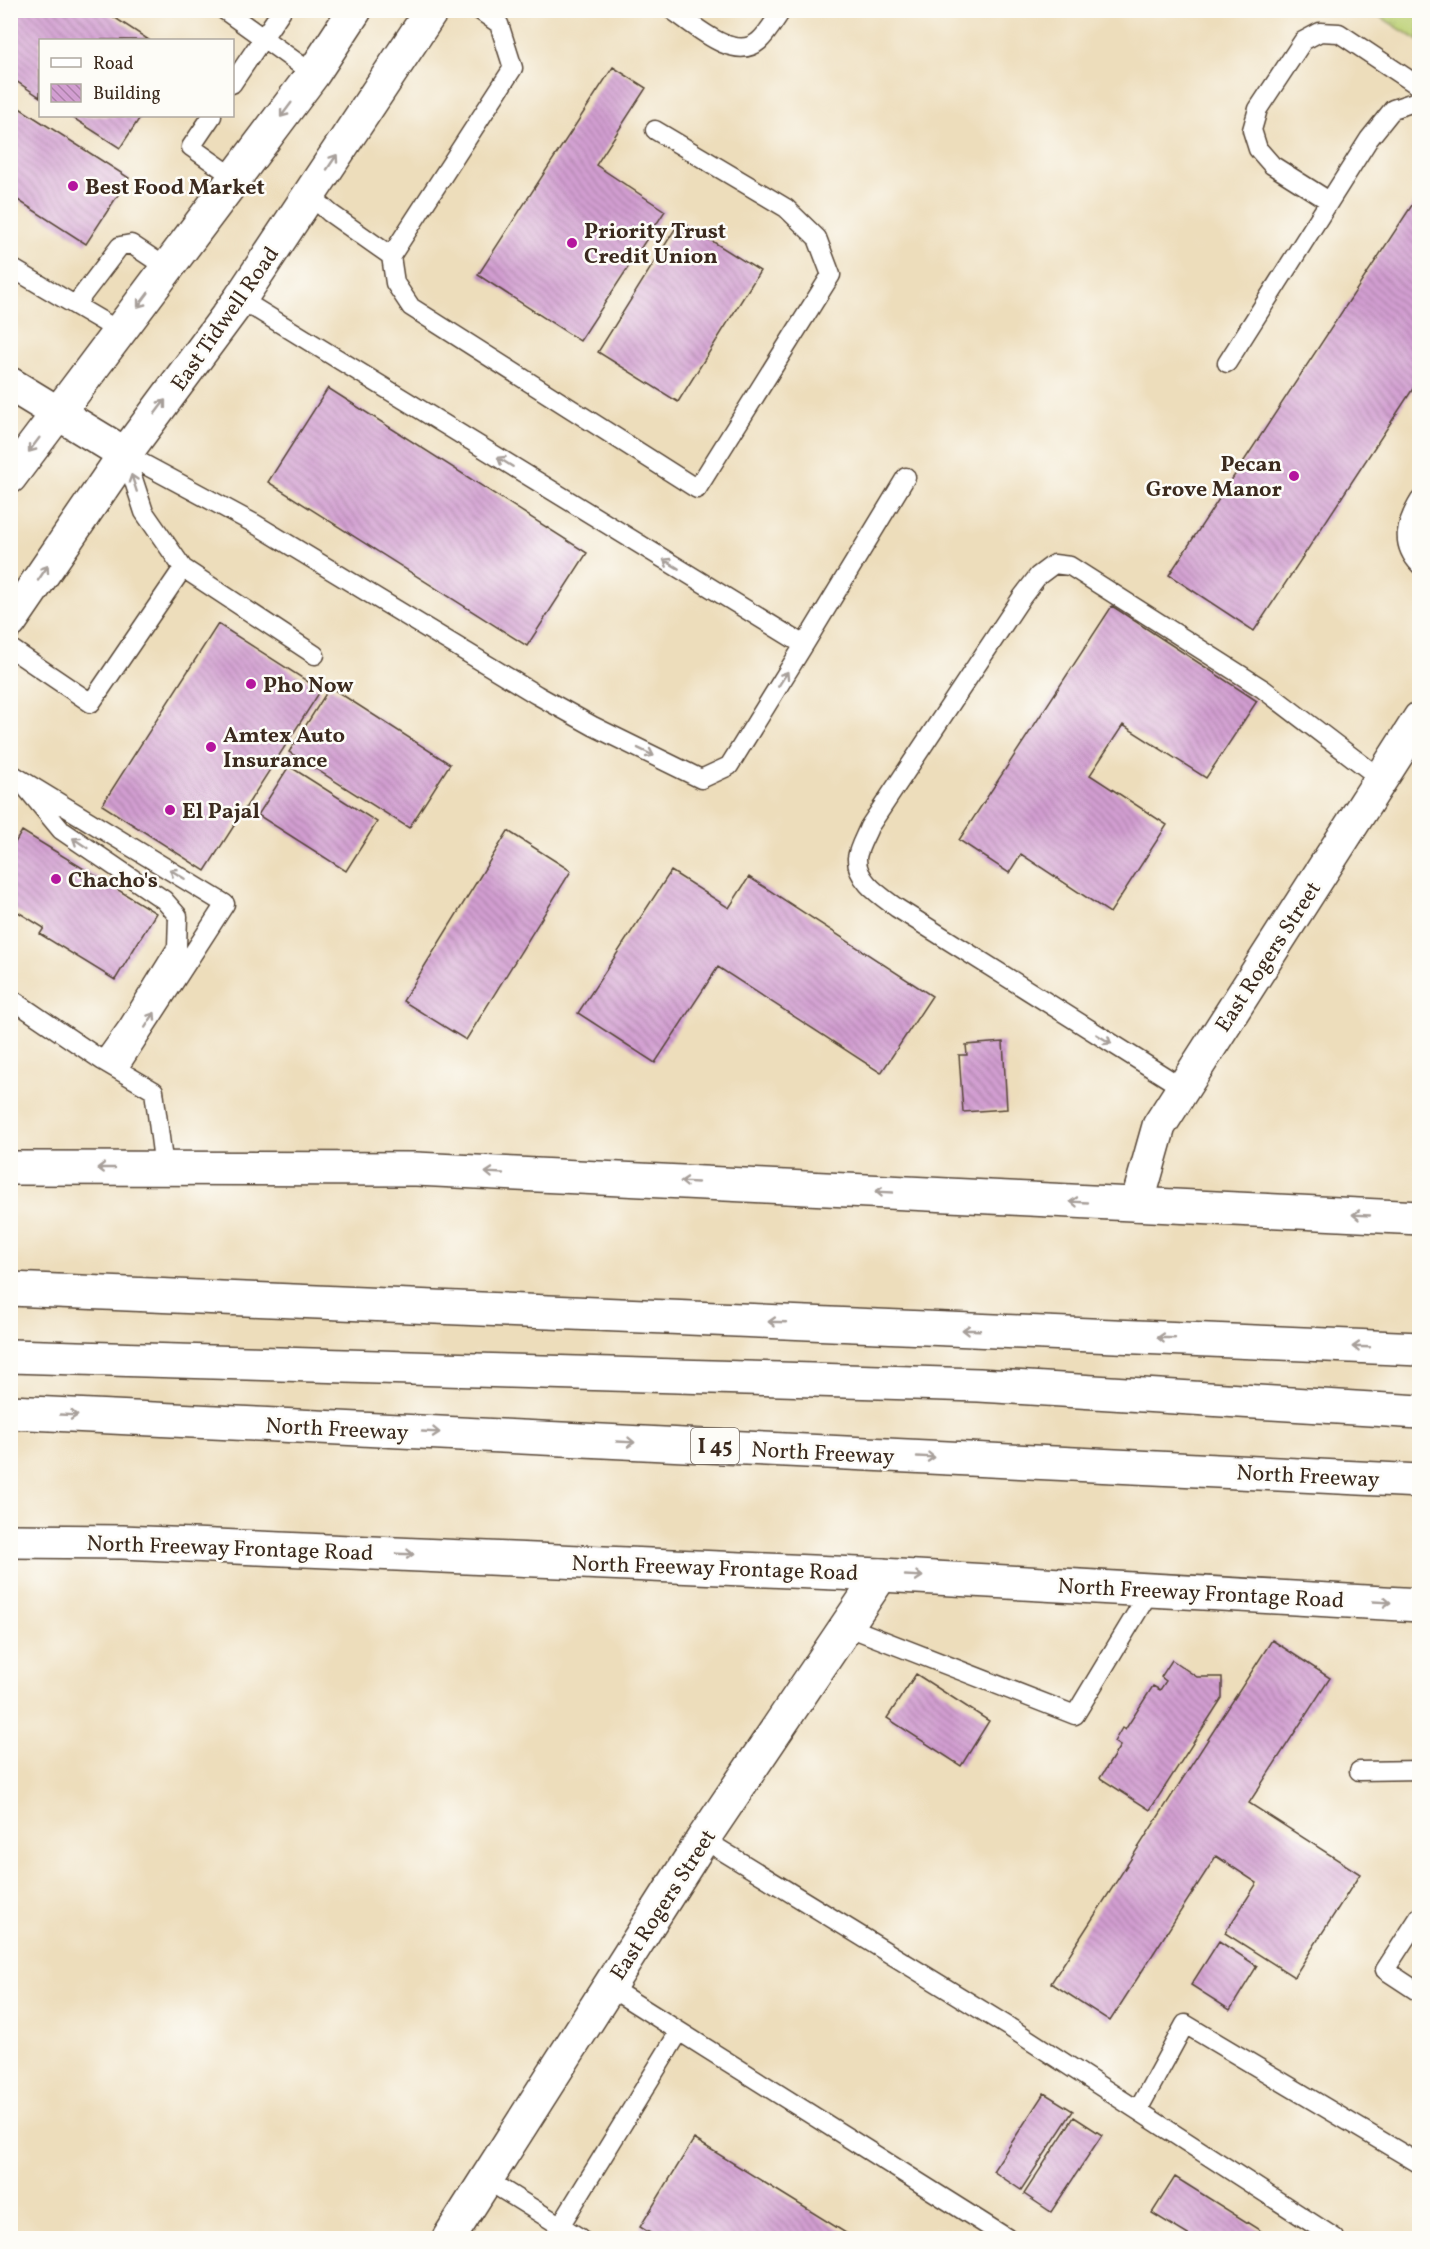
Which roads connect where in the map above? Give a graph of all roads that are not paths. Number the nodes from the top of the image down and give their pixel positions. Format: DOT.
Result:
graph roads {
  1 [pos="224,10"];
  2 [pos="282,10"];
  3 [pos="355,10"];
  4 [pos="432,10"];
  5 [pos="479,10"];
  6 [pos="672,10"];
  7 [pos="782,10"];
  8 [pos="263,38"];
  9 [pos="313,74"];
  10 [pos="234,81"];
  11 [pos="1419,87"];
  12 [pos="1419,100"];
  13 [pos="211,117"];
  14 [pos="655,130"];
  15 [pos="235,178"];
  16 [pos="310,195"];
  17 [pos="1329,201"];
  18 [pos="391,256"];
  19 [pos="10,267"];
  20 [pos="166,268"];
  21 [pos="240,299"];
  22 [pos="75,305"];
  23 [pos="119,331"];
  24 [pos="1227,363"];
  25 [pos="10,384"];
  26 [pos="57,414"];
  27 [pos="125,454"];
  28 [pos="10,477"];
  29 [pos="906,477"];
  30 [pos="1419,500"];
  31 [pos="1419,565"];
  32 [pos="183,568"];
  33 [pos="10,622"];
  34 [pos="804,645"];
  35 [pos="10,648"];
  36 [pos="315,655"];
  37 [pos="1419,718"];
  38 [pos="1381,779"];
  39 [pos="13,780"];
  40 [pos="10,998"];
  41 [pos="111,1065"];
  42 [pos="1183,1088"];
  43 [pos="10,1168"];
  44 [pos="164,1168"];
  45 [pos="1137,1204"];
  46 [pos="1419,1218"];
  47 [pos="10,1289"];
  48 [pos="1419,1349"];
  49 [pos="10,1356"];
  50 [pos="10,1412"];
  51 [pos="1419,1412"];
  52 [pos="1419,1481"];
  53 [pos="10,1541"];
  54 [pos="881,1575"];
  55 [pos="1151,1589"];
  56 [pos="1419,1605"];
  57 [pos="846,1626"];
  58 [pos="1419,1770"];
  59 [pos="1359,1771"];
  60 [pos="703,1839"];
  61 [pos="1419,1916"];
  62 [pos="609,1987"];
  63 [pos="1419,1993"];
  64 [pos="680,2032"];
  65 [pos="1138,2110"];
  66 [pos="1419,2164"];
  67 [pos="487,2180"];
  68 [pos="560,2226"];
  69 [pos="449,2238"];
  70 [pos="580,2238"];
  71 [pos="1007,2238"];
  72 [pos="1335,2238"];
  1 -- 8 [label="lane"];
  2 -- 8 [label="lane"];
  3 -- 9 [label="main road"];
  16 -- 4 [label="main road, East Tidwell Road, one-way"];
  5 -- 18 [label="lane"];
  6 -- 7 [label="lane"];
  8 -- 9 [label="lane"];
  8 -- 10 [label="lane"];
  9 -- 15 [label="main road, one-way"];
  11 -- 17 [label="lane"];
  12 -- 17 [label="lane"];
  13 -- 15 [label="lane"];
  14 -- 18 [label="lane"];
  15 -- 20 [label="main road"];
  16 -- 18 [label="lane"];
  16 -- 21 [label="main road, East Tidwell Road"];
  17 -- 24 [label="lane"];
  19 -- 22 [label="lane"];
  20 -- 22 [label="lane"];
  20 -- 23 [label="main road, one-way"];
  27 -- 21 [label="main road, East Tidwell Road, one-way"];
  34 -- 21 [label="lane, one-way"];
  22 -- 23 [label="lane"];
  23 -- 26 [label="main road"];
  25 -- 26 [label="main road"];
  26 -- 27 [label="main road"];
  26 -- 28 [label="main road, one-way"];
  32 -- 27 [label="lane, one-way"];
  33 -- 27 [label="main road, East Tidwell Road, one-way"];
  27 -- 34 [label="lane, one-way"];
  29 -- 34 [label="lane"];
  30 -- 31 [label="lane"];
  32 -- 35 [label="lane"];
  32 -- 36 [label="lane"];
  37 -- 38 [label="main road, East Rogers Street"];
  38 -- 42 [label="main road, East Rogers Street"];
  38 -- 42 [label="lane, one-way"];
  41 -- 39 [label="lane, one-way"];
  41 -- 39 [label="lane, one-way"];
  40 -- 41 [label="lane"];
  41 -- 44 [label="lane"];
  42 -- 45 [label="main road, East Rogers Street"];
  44 -- 43 [label="main road, one-way"];
  45 -- 44 [label="main road, one-way"];
  46 -- 45 [label="main road, one-way"];
  48 -- 47 [label="main road, one-way"];
  49 -- 51 [label="main road"];
  50 -- 52 [label="main road, North Freeway / I 45, one-way"];
  53 -- 54 [label="main road, North Freeway Frontage Road, one-way"];
  54 -- 55 [label="main road, North Freeway Frontage Road, one-way"];
  54 -- 57 [label="main road, East Rogers Street"];
  55 -- 56 [label="main road, North Freeway Frontage Road, one-way"];
  55 -- 57 [label="lane"];
  57 -- 60 [label="main road, East Rogers Street"];
  58 -- 59 [label="lane"];
  60 -- 62 [label="main road, East Rogers Street"];
  60 -- 65 [label="lane"];
  61 -- 63 [label="lane"];
  62 -- 64 [label="lane"];
  62 -- 67 [label="main road, East Rogers Street"];
  64 -- 68 [label="lane"];
  64 -- 71 [label="lane"];
  65 -- 66 [label="lane"];
  65 -- 72 [label="lane"];
  67 -- 68 [label="lane"];
  67 -- 69 [label="main road, East Rogers Street"];
  68 -- 70 [label="lane"];
}
